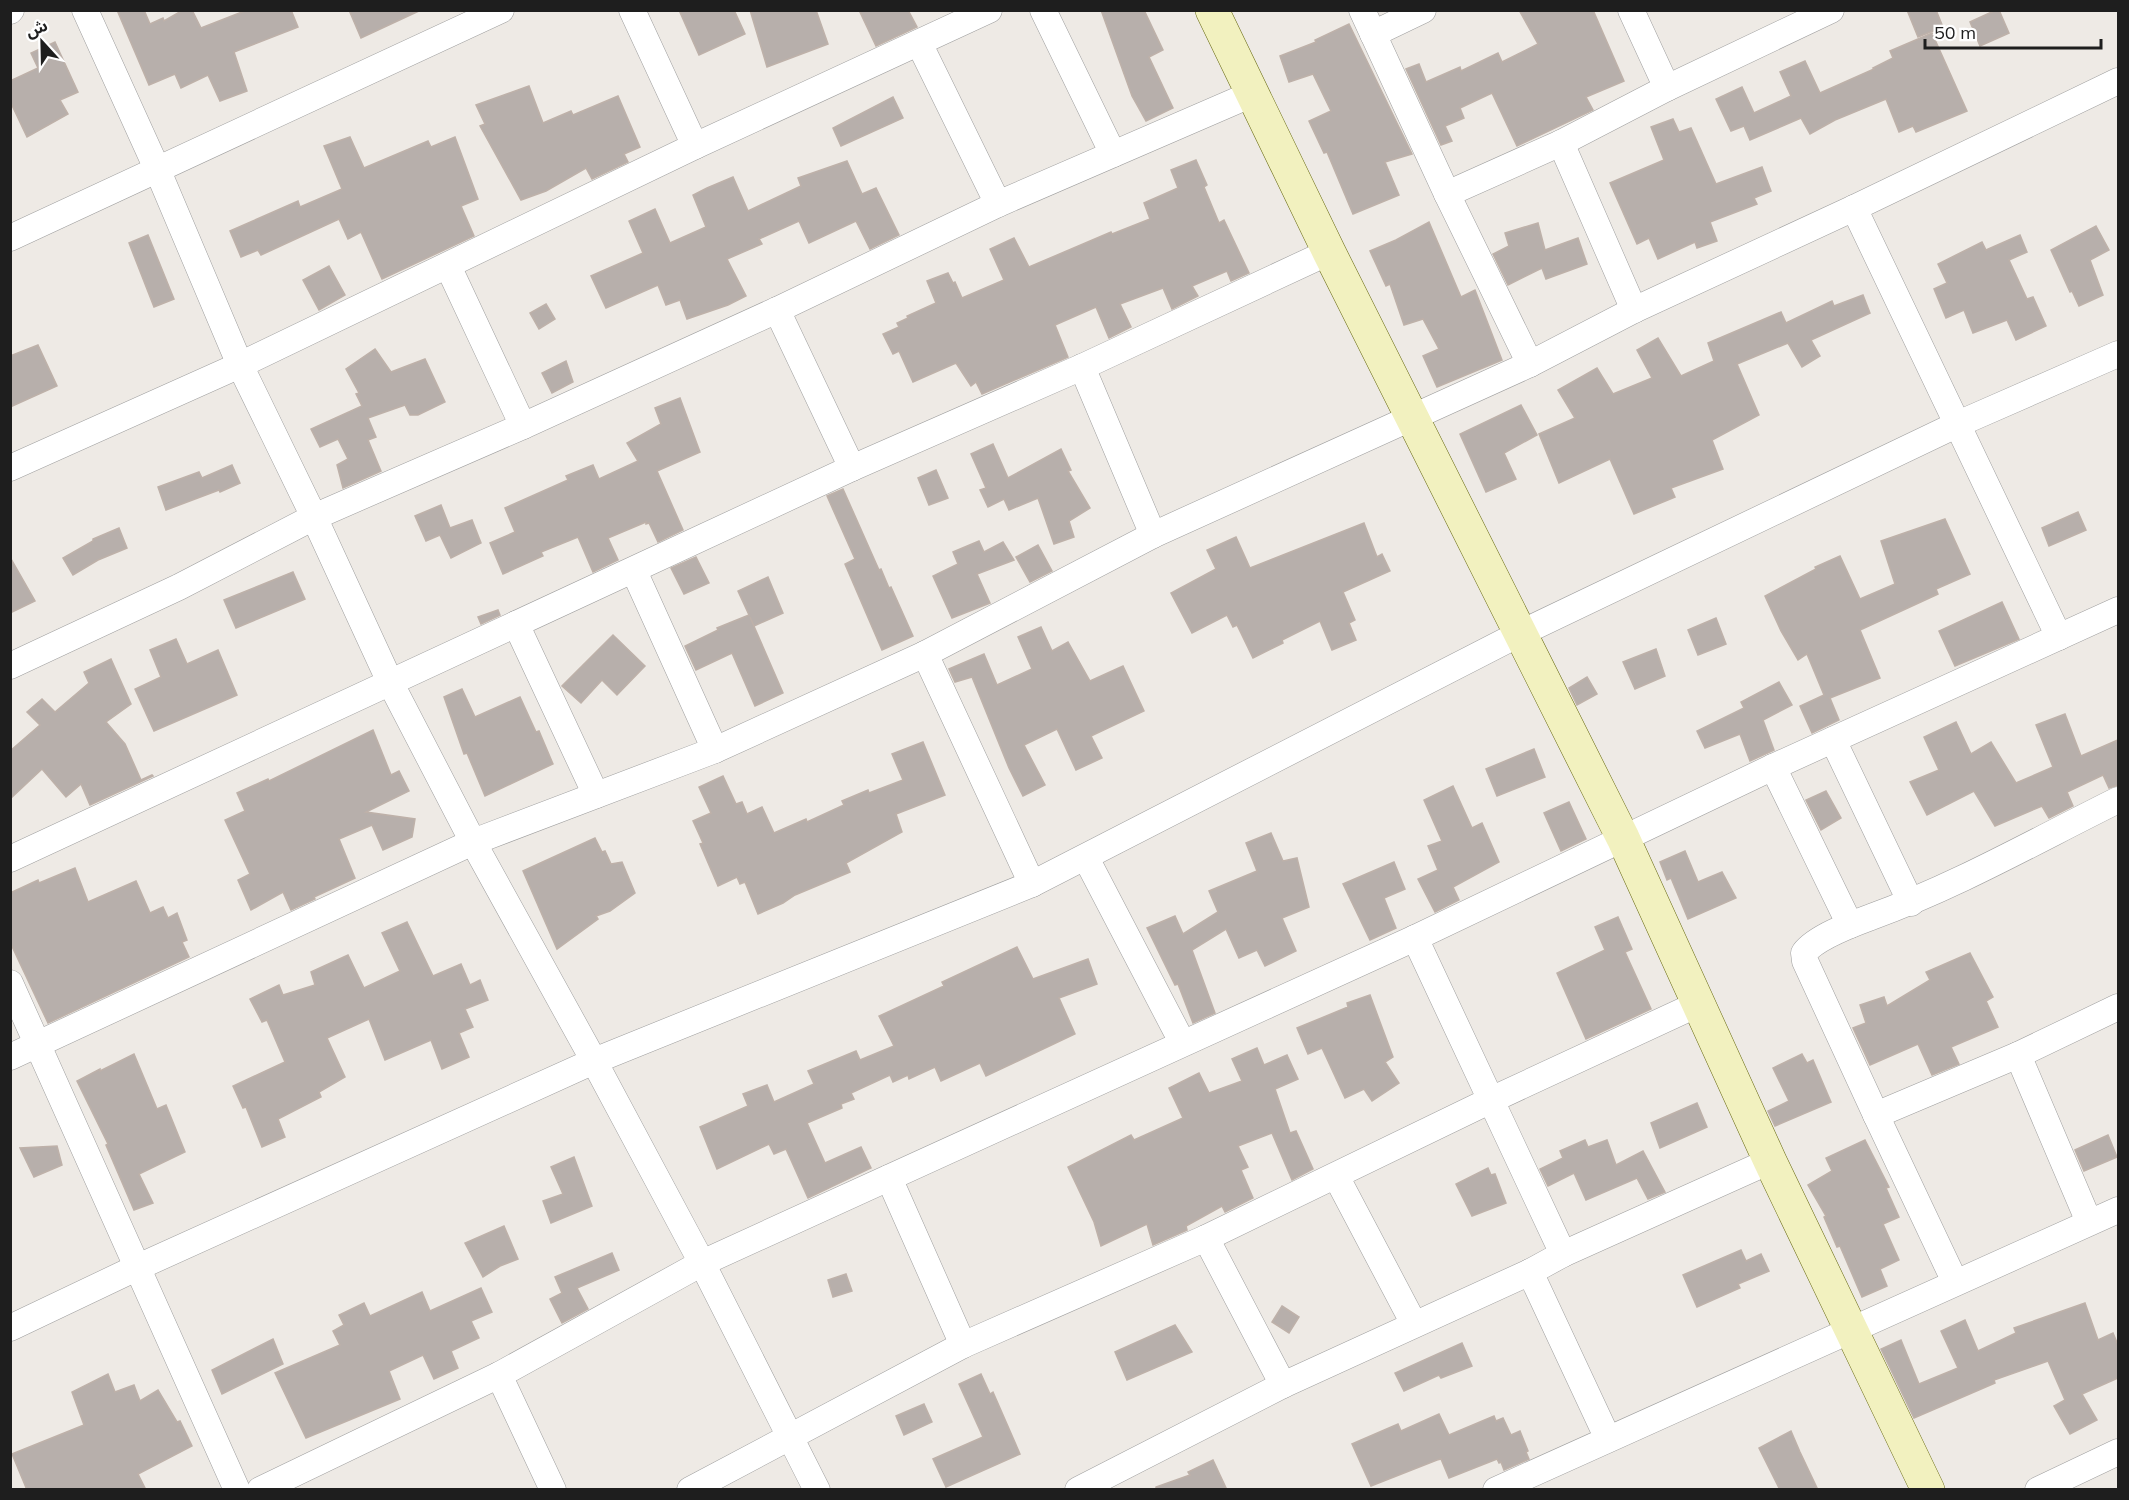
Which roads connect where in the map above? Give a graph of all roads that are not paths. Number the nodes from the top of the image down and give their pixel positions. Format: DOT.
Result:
graph roads {
  1 [pos="85,10"];
  2 [pos="501,10"];
  3 [pos="632,10"];
  4 [pos="989,10"];
  5 [pos="1043,10"];
  6 [pos="1212,10"];
  7 [pos="1362,10"];
  8 [pos="1423,10"];
  9 [pos="1631,10"];
  10 [pos="1831,10"];
  11 [pos="1373,34"];
  12 [pos="920,43"];
  13 [pos="2118,81"];
  14 [pos="1667,88"];
  15 [pos="1252,94"];
  16 [pos="1561,143"];
  17 [pos="695,146"];
  18 [pos="1113,154"];
  19 [pos="158,171"];
  20 [pos="1448,194"];
  21 [pos="998,204"];
  22 [pos="1854,208"];
  23 [pos="10,238"];
  24 [pos="1329,252"];
  25 [pos="448,266"];
  26 [pos="777,310"];
  27 [pos="1634,310"];
  28 [pos="2118,354"];
  29 [pos="1530,364"];
  30 [pos="240,365"];
  31 [pos="1082,367"];
  32 [pos="1411,418"];
  33 [pos="1958,424"];
  34 [pos="523,426"];
  35 [pos="10,468"];
  36 [pos="852,468"];
  37 [pos="314,517"];
  38 [pos="1153,535"];
  39 [pos="634,571"];
  40 [pos="2118,610"];
  41 [pos="516,624"];
  42 [pos="1521,633"];
  43 [pos="2059,637"];
  44 [pos="925,654"];
  45 [pos="10,666"];
  46 [pos="390,682"];
  47 [pos="1833,740"];
  48 [pos="715,750"];
  49 [pos="1773,767"];
  50 [pos="596,795"];
  51 [pos="2118,800"];
  52 [pos="1623,838"];
  53 [pos="472,842"];
  54 [pos="1086,858"];
  55 [pos="10,859"];
  56 [pos="1032,884"];
  57 [pos="1911,903"];
  58 [pos="1850,925"];
  59 [pos="1415,938"];
  60 [pos="10,983"];
  61 [pos="1698,1004"];
  62 [pos="2118,1007"];
  63 [pos="1182,1042"];
  64 [pos="39,1044"];
  65 [pos="2018,1055"];
  66 [pos="10,1057"];
  67 [pos="594,1061"];
  68 [pos="1491,1100"];
  69 [pos="1876,1115"];
  70 [pos="1770,1161"];
  71 [pos="1336,1176"];
  72 [pos="889,1178"];
  73 [pos="2118,1209"];
  74 [pos="2089,1222"];
  75 [pos="1206,1238"];
  76 [pos="1563,1254"];
  77 [pos="702,1263"];
  78 [pos="136,1268"];
  79 [pos="1530,1272"];
  80 [pos="1955,1282"];
  81 [pos="1414,1324"];
  82 [pos="10,1328"];
  83 [pos="1851,1328"];
  84 [pos="963,1345"];
  85 [pos="499,1375"];
  86 [pos="1283,1385"];
  87 [pos="791,1436"];
  88 [pos="1608,1439"];
  89 [pos="2118,1452"];
  90 [pos="1109,1483"];
  91 [pos="237,1490"];
  92 [pos="260,1490"];
  93 [pos="553,1490"];
  94 [pos="690,1490"];
  95 [pos="817,1490"];
  96 [pos="1078,1490"];
  97 [pos="1497,1490"];
  98 [pos="1928,1490"];
  99 [pos="2038,1490"];
  1 -- 19 [label="street"];
  2 -- 19 [label="street"];
  3 -- 17 [label="street"];
  4 -- 12 [label="street"];
  5 -- 18 [label="street"];
  6 -- 15 [label="street"];
  7 -- 11 [label="street"];
  8 -- 11 [label="street"];
  9 -- 14 [label="street"];
  10 -- 14 [label="street"];
  11 -- 20 [label="street"];
  12 -- 17 [label="street"];
  12 -- 21 [label="street"];
  13 -- 22 [label="street"];
  14 -- 16 [label="street"];
  15 -- 18 [label="street"];
  15 -- 24 [label="street"];
  16 -- 20 [label="street"];
  16 -- 27 [label="street"];
  17 -- 25 [label="street"];
  18 -- 21 [label="street"];
  19 -- 23 [label="street"];
  19 -- 30 [label="street"];
  20 -- 29 [label="street"];
  21 -- 26 [label="street"];
  22 -- 27 [label="street"];
  22 -- 33 [label="street"];
  24 -- 31 [label="street"];
  24 -- 32 [label="street"];
  25 -- 30 [label="street"];
  25 -- 34 [label="street"];
  26 -- 34 [label="street"];
  26 -- 36 [label="street"];
  27 -- 29 [label="street"];
  28 -- 33 [label="street"];
  29 -- 32 [label="street"];
  30 -- 35 [label="street"];
  30 -- 37 [label="street"];
  31 -- 36 [label="street"];
  31 -- 38 [label="street"];
  32 -- 38 [label="street"];
  32 -- 42 [label="street"];
  33 -- 42 [label="street"];
  33 -- 43 [label="street"];
  34 -- 37 [label="street"];
  36 -- 39 [label="street"];
  37 -- 45 [label="street"];
  37 -- 46 [label="street"];
  38 -- 44 [label="street"];
  39 -- 41 [label="street"];
  39 -- 48 [label="street"];
  40 -- 43 [label="street"];
  41 -- 46 [label="street"];
  41 -- 50 [label="street"];
  42 -- 52 [label="street"];
  42 -- 54 [label="street"];
  43 -- 47 [label="street"];
  44 -- 48 [label="street"];
  44 -- 56 [label="street"];
  46 -- 53 [label="street"];
  46 -- 55 [label="street"];
  47 -- 49 [label="street"];
  47 -- 57 [label="street"];
  48 -- 50 [label="street"];
  49 -- 52 [label="street"];
  49 -- 58 [label="street"];
  50 -- 53 [label="street"];
  51 -- 57 [label="street"];
  52 -- 59 [label="street"];
  52 -- 61 [label="street"];
  53 -- 64 [label="street"];
  53 -- 67 [label="street"];
  54 -- 56 [label="street"];
  54 -- 63 [label="street"];
  56 -- 67 [label="street"];
  57 -- 58 [label="street"];
  58 -- 69 [label="street"];
  59 -- 63 [label="street"];
  59 -- 68 [label="street"];
  60 -- 64 [label="street"];
  61 -- 68 [label="street"];
  61 -- 70 [label="street"];
  62 -- 65 [label="street"];
  63 -- 72 [label="street"];
  64 -- 66 [label="street"];
  64 -- 78 [label="street"];
  65 -- 69 [label="street"];
  65 -- 74 [label="street"];
  67 -- 77 [label="street"];
  67 -- 78 [label="street"];
  68 -- 71 [label="street"];
  68 -- 76 [label="street"];
  69 -- 80 [label="street"];
  70 -- 76 [label="street"];
  70 -- 83 [label="street"];
  71 -- 75 [label="street"];
  71 -- 81 [label="street"];
  72 -- 77 [label="street"];
  72 -- 84 [label="street"];
  73 -- 74 [label="street"];
  74 -- 80 [label="street"];
  75 -- 84 [label="street"];
  75 -- 86 [label="street"];
  76 -- 79 [label="street"];
  77 -- 85 [label="street"];
  77 -- 87 [label="street"];
  78 -- 82 [label="street"];
  78 -- 91 [label="street"];
  79 -- 81 [label="street"];
  79 -- 88 [label="street"];
  80 -- 83 [label="street"];
  81 -- 86 [label="street"];
  83 -- 88 [label="street"];
  83 -- 98 [label="street"];
  84 -- 87 [label="street"];
  85 -- 92 [label="street"];
  85 -- 93 [label="street"];
  86 -- 90 [label="street"];
  87 -- 94 [label="street"];
  87 -- 95 [label="street"];
  88 -- 97 [label="street"];
  89 -- 99 [label="street"];
  90 -- 96 [label="street"];
}
